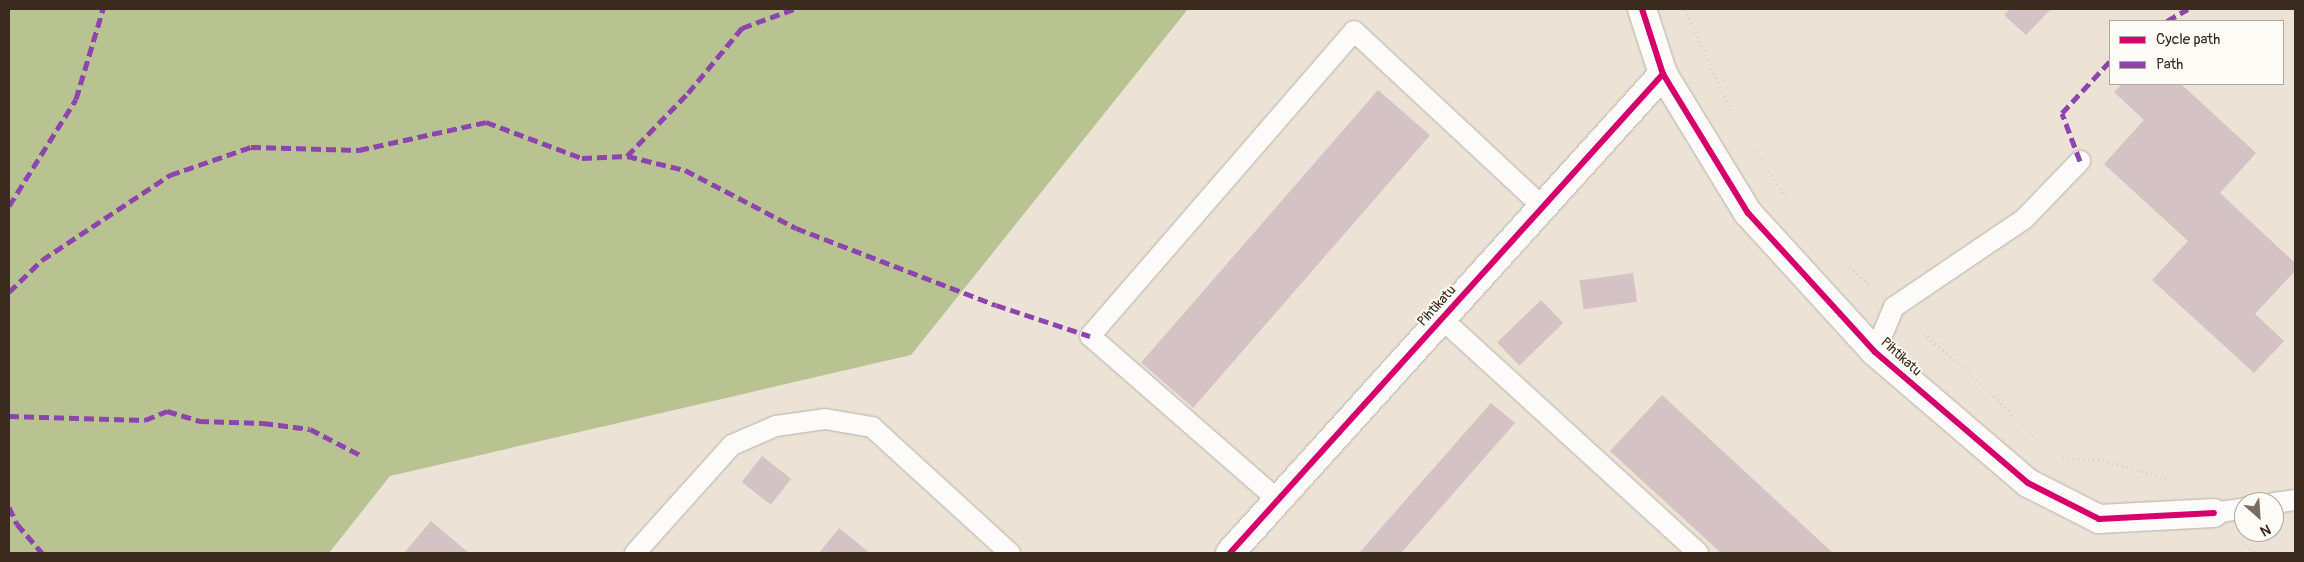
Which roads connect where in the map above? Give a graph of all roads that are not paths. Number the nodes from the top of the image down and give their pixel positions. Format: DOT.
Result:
graph roads {
  1 [pos="1642,9"];
  2 [pos="1663,74"];
  3 [pos="2080,161"];
  4 [pos="1543,207"];
  5 [pos="1442,319"];
  6 [pos="1875,352"];
  7 [pos="1278,500"];
  8 [pos="2234,510"];
  9 [pos="2214,513"];
  10 [pos="635,553"];
  11 [pos="1010,553"];
  12 [pos="1230,553"];
  13 [pos="1698,553"];
  1 -- 2 [label="street, Pihtikatu"];
  2 -- 4 [label="street, Pihtikatu"];
  2 -- 6 [label="street, Pihtikatu"];
  3 -- 6 [label="lane"];
  4 -- 5 [label="street, Pihtikatu"];
  4 -- 7 [label="lane"];
  5 -- 7 [label="street, Pihtikatu"];
  5 -- 13 [label="lane"];
  6 -- 9 [label="street, Pihtikatu"];
  7 -- 12 [label="street, Pihtikatu"];
  8 -- 9 [label="lane"];
  10 -- 11 [label="lane"];
}
